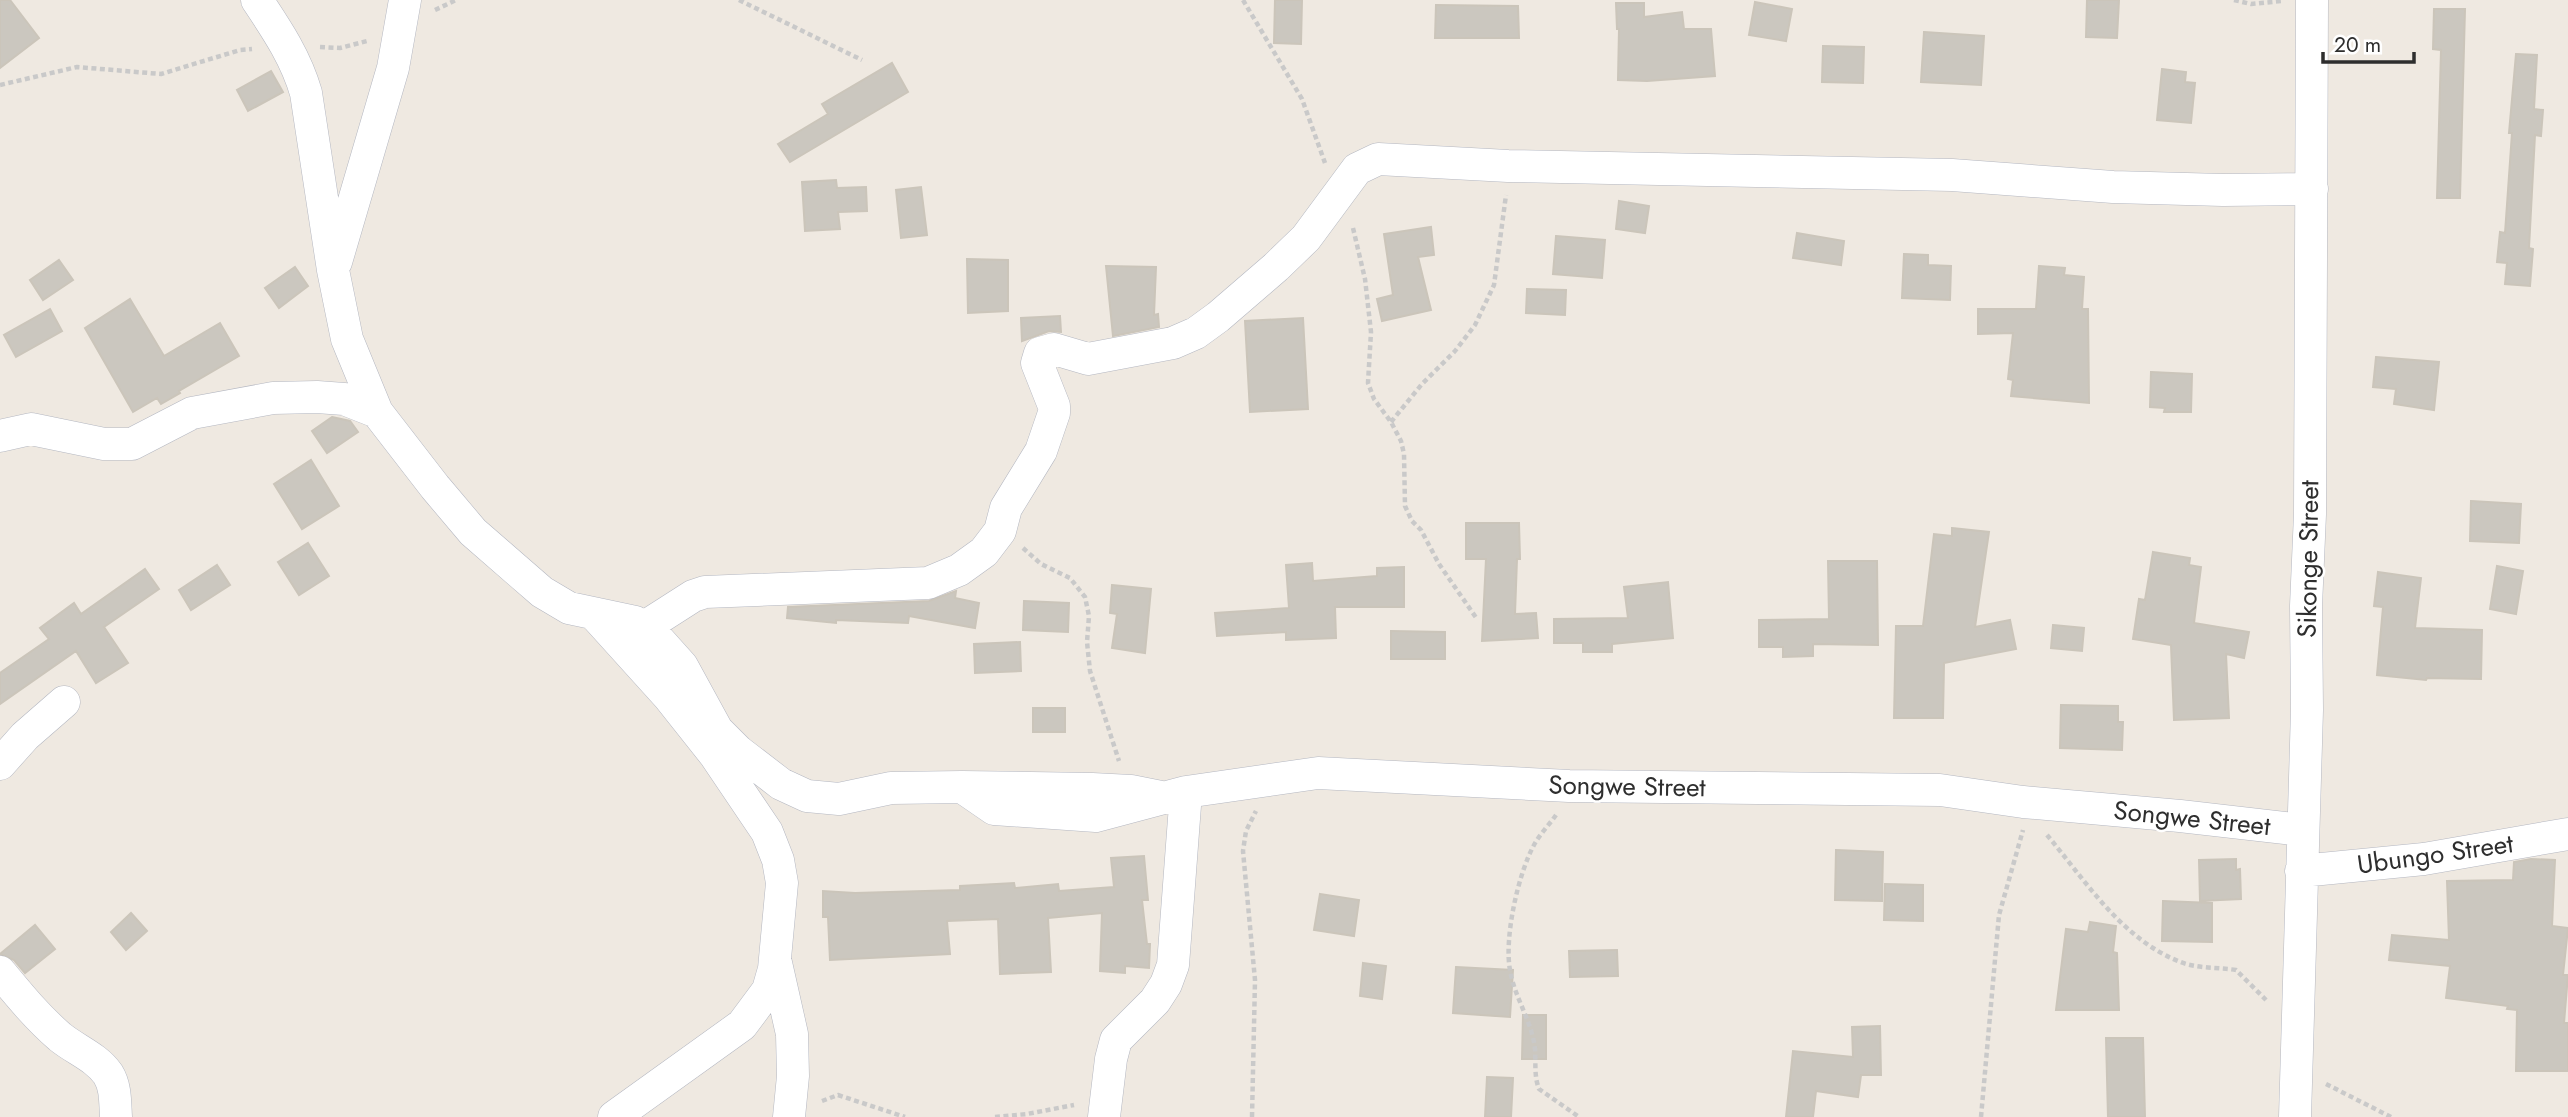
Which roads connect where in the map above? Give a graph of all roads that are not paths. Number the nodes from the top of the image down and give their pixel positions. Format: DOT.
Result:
graph roads {
  1 [pos="257,0"];
  2 [pos="2312,0"];
  3 [pos="402,14"];
  4 [pos="2312,189"];
  5 [pos="333,270"];
  6 [pos="377,412"];
  7 [pos="0,436"];
  8 [pos="594,614"];
  9 [pos="643,628"];
  10 [pos="64,702"];
  11 [pos="0,764"];
  12 [pos="1160,793"];
  13 [pos="2302,830"];
  14 [pos="2568,834"];
  15 [pos="2301,871"];
  16 [pos="775,956"];
  17 [pos="0,972"];
  18 [pos="1106,1103"];
  19 [pos="800,1112"];
  20 [pos="116,1117"];
  21 [pos="614,1117"];
  22 [pos="2295,1117"];
  1 -- 5 [label="street"];
  2 -- 4 [label="street, Sikonge Street"];
  3 -- 5 [label="street"];
  4 -- 9 [label="street"];
  4 -- 13 [label="street, Sikonge Street"];
  5 -- 6 [label="street"];
  6 -- 7 [label="street"];
  6 -- 8 [label="street"];
  8 -- 9 [label="street"];
  8 -- 16 [label="street"];
  9 -- 12 [label="street, Songwe Street"];
  10 -- 11 [label="street"];
  12 -- 13 [label="street, Songwe Street"];
  12 -- 18 [label="street"];
  13 -- 15 [label="street, Sikonge Street"];
  14 -- 15 [label="street, Ubungo Street"];
  15 -- 22 [label="street, Sikonge Street"];
  16 -- 19 [label="street"];
  16 -- 21 [label="street"];
  17 -- 20 [label="street"];
}
